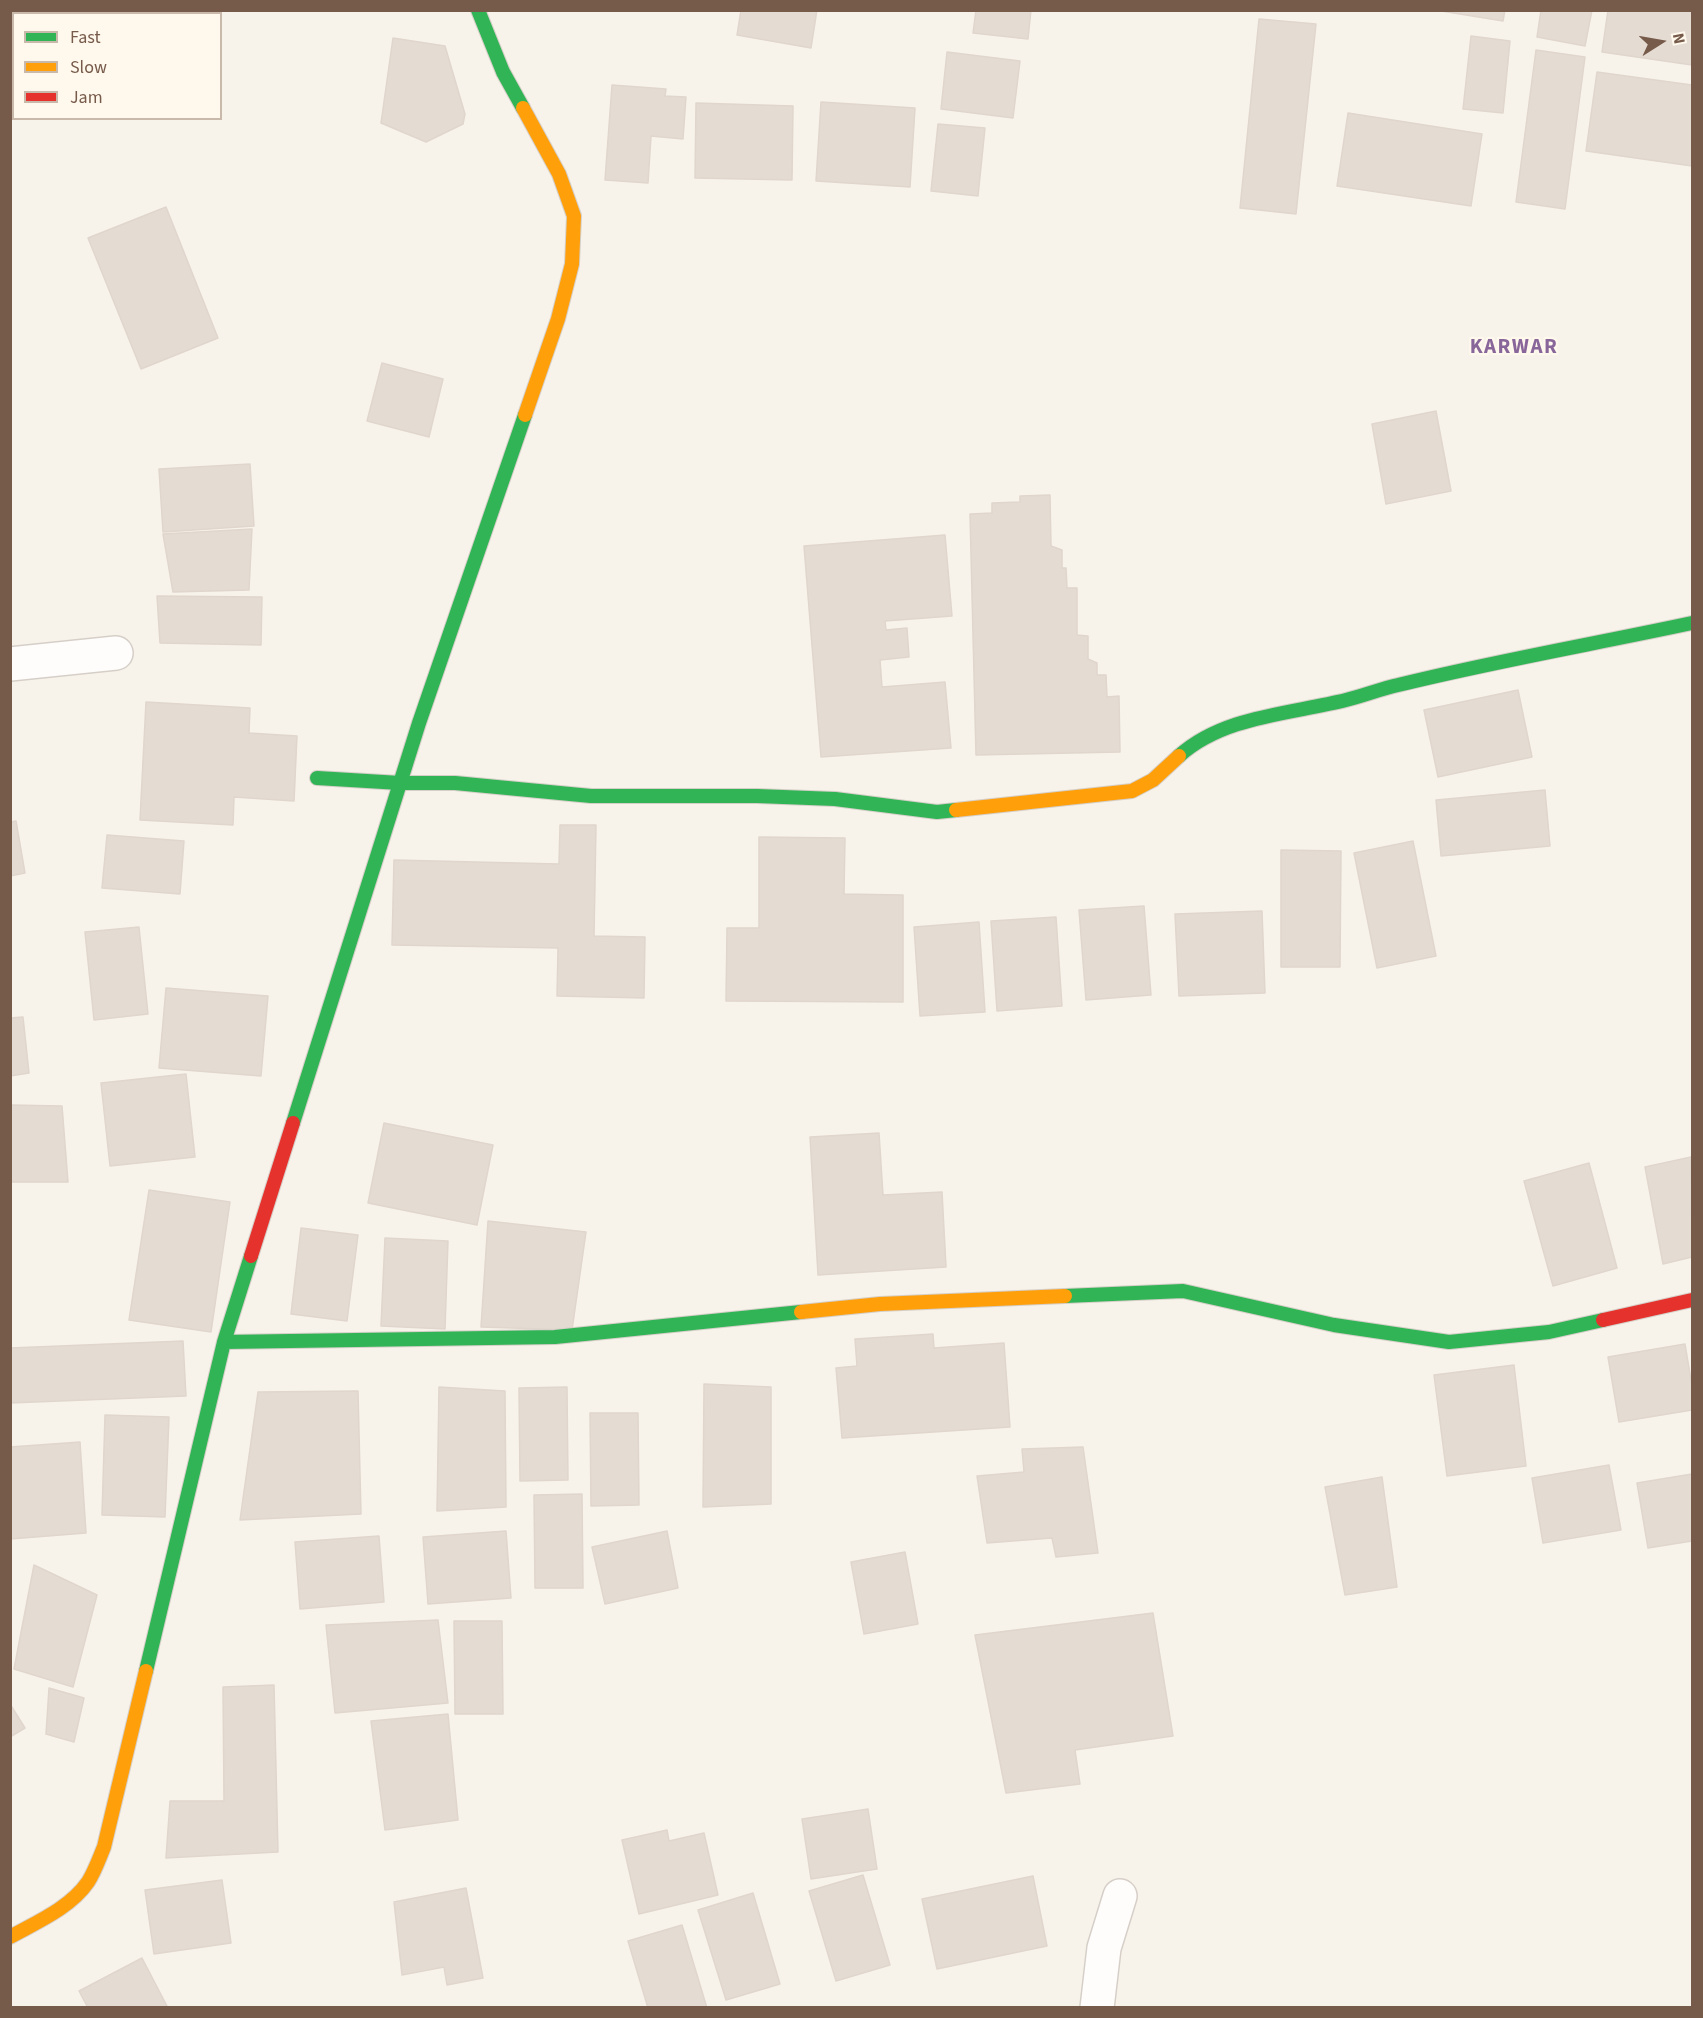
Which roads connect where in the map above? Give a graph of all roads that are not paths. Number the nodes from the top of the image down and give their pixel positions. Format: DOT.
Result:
graph roads {
  1 [pos="478,10"];
  2 [pos="1692,623"];
  3 [pos="116,653"];
  4 [pos="10,664"];
  5 [pos="317,778"];
  6 [pos="400,783"];
  7 [pos="1692,1300"];
  8 [pos="224,1342"];
  9 [pos="1120,1896"];
  10 [pos="10,1936"];
  11 [pos="1097,2007"];
  1 -- 6 [label="street"];
  2 -- 6 [label="street"];
  3 -- 4 [label="street"];
  5 -- 6 [label="street"];
  6 -- 8 [label="street"];
  7 -- 8 [label="street"];
  8 -- 10 [label="street"];
  9 -- 11 [label="street"];
}
